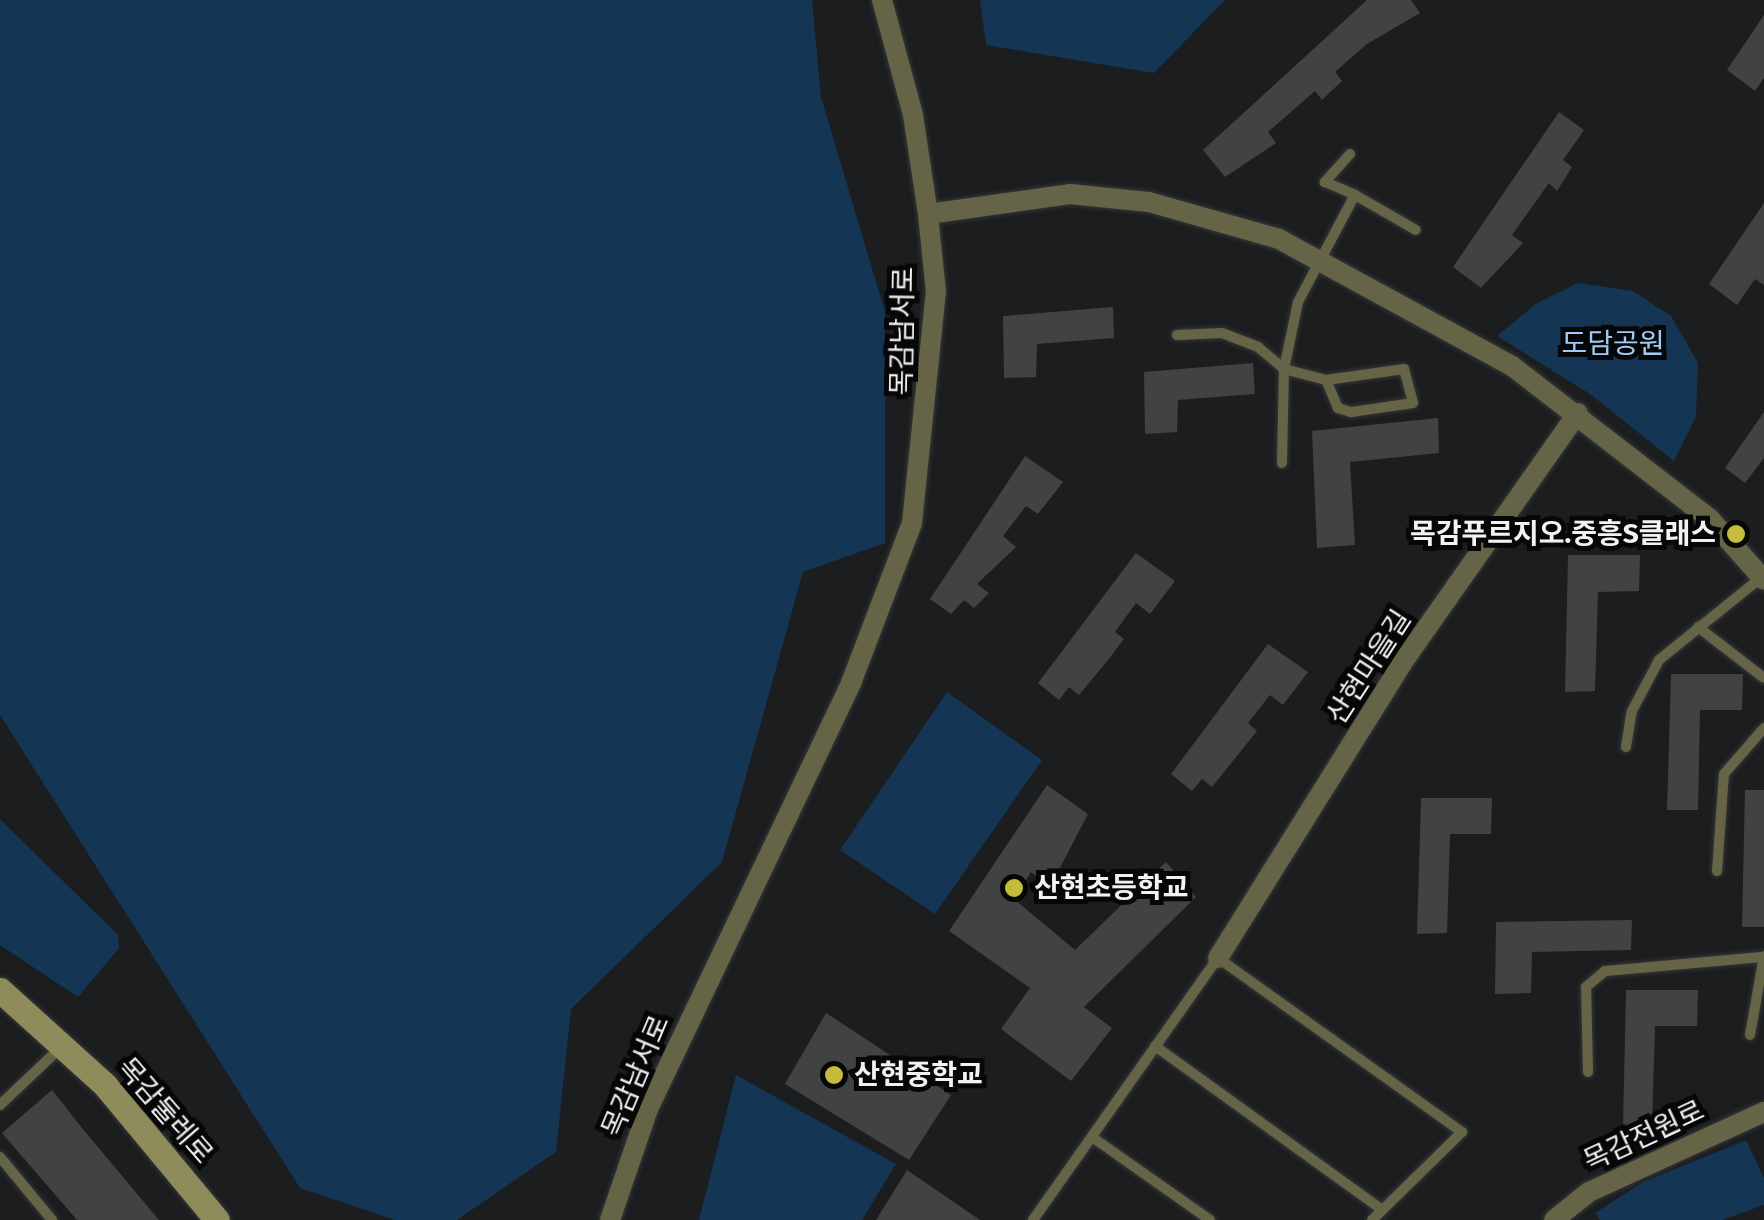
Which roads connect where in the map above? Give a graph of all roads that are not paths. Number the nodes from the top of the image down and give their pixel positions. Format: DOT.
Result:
graph roads {
  1 [pos="882,0"];
  2 [pos="1350,154"];
  3 [pos="1355,195"];
  4 [pos="928,214"];
  5 [pos="1416,230"];
  6 [pos="1320,258"];
  7 [pos="1176,335"];
  8 [pos="1284,369"];
  9 [pos="1326,380"];
  10 [pos="1578,413"];
  11 [pos="1282,464"];
  12 [pos="1763,577"];
  13 [pos="1698,626"];
  14 [pos="1764,678"];
  15 [pos="1764,728"];
  16 [pos="1626,747"];
  17 [pos="1717,871"];
  18 [pos="1763,956"];
  19 [pos="1218,958"];
  20 [pos="0,990"];
  21 [pos="1750,1034"];
  22 [pos="64,1044"];
  23 [pos="1155,1046"];
  24 [pos="1588,1072"];
  25 [pos="0,1105"];
  26 [pos="1764,1112"];
  27 [pos="1092,1137"];
  28 [pos="0,1158"];
  29 [pos="1382,1210"];
  30 [pos="52,1220"];
  31 [pos="217,1220"];
  32 [pos="610,1220"];
  33 [pos="1033,1220"];
  34 [pos="1210,1220"];
  35 [pos="1372,1220"];
  36 [pos="1554,1220"];
  1 -- 4 [label="street, 목감남서로"];
  2 -- 3 [label="lane"];
  3 -- 5 [label="lane"];
  3 -- 6 [label="lane"];
  4 -- 6 [label="street"];
  4 -- 32 [label="street, 목감남서로"];
  6 -- 8 [label="lane"];
  6 -- 10 [label="street"];
  7 -- 8 [label="lane"];
  8 -- 9 [label="lane"];
  8 -- 11 [label="lane"];
  9 -- 9 [label="lane"];
  10 -- 12 [label="street"];
  10 -- 19 [label="street, 산현마을길"];
  12 -- 13 [label="lane"];
  13 -- 14 [label="lane"];
  13 -- 16 [label="lane"];
  15 -- 17 [label="lane"];
  18 -- 21 [label="lane"];
  18 -- 24 [label="lane"];
  19 -- 23 [label="lane, 산현마을길"];
  19 -- 29 [label="lane"];
  20 -- 22 [label="street, 목감둘레로"];
  22 -- 25 [label="lane"];
  22 -- 31 [label="street, 목감둘레로"];
  23 -- 27 [label="lane, 산현마을길"];
  23 -- 29 [label="lane"];
  26 -- 36 [label="street, 목감전원로"];
  27 -- 33 [label="lane, 산현마을길"];
  27 -- 34 [label="lane"];
  28 -- 30 [label="lane"];
  29 -- 35 [label="lane"];
}
